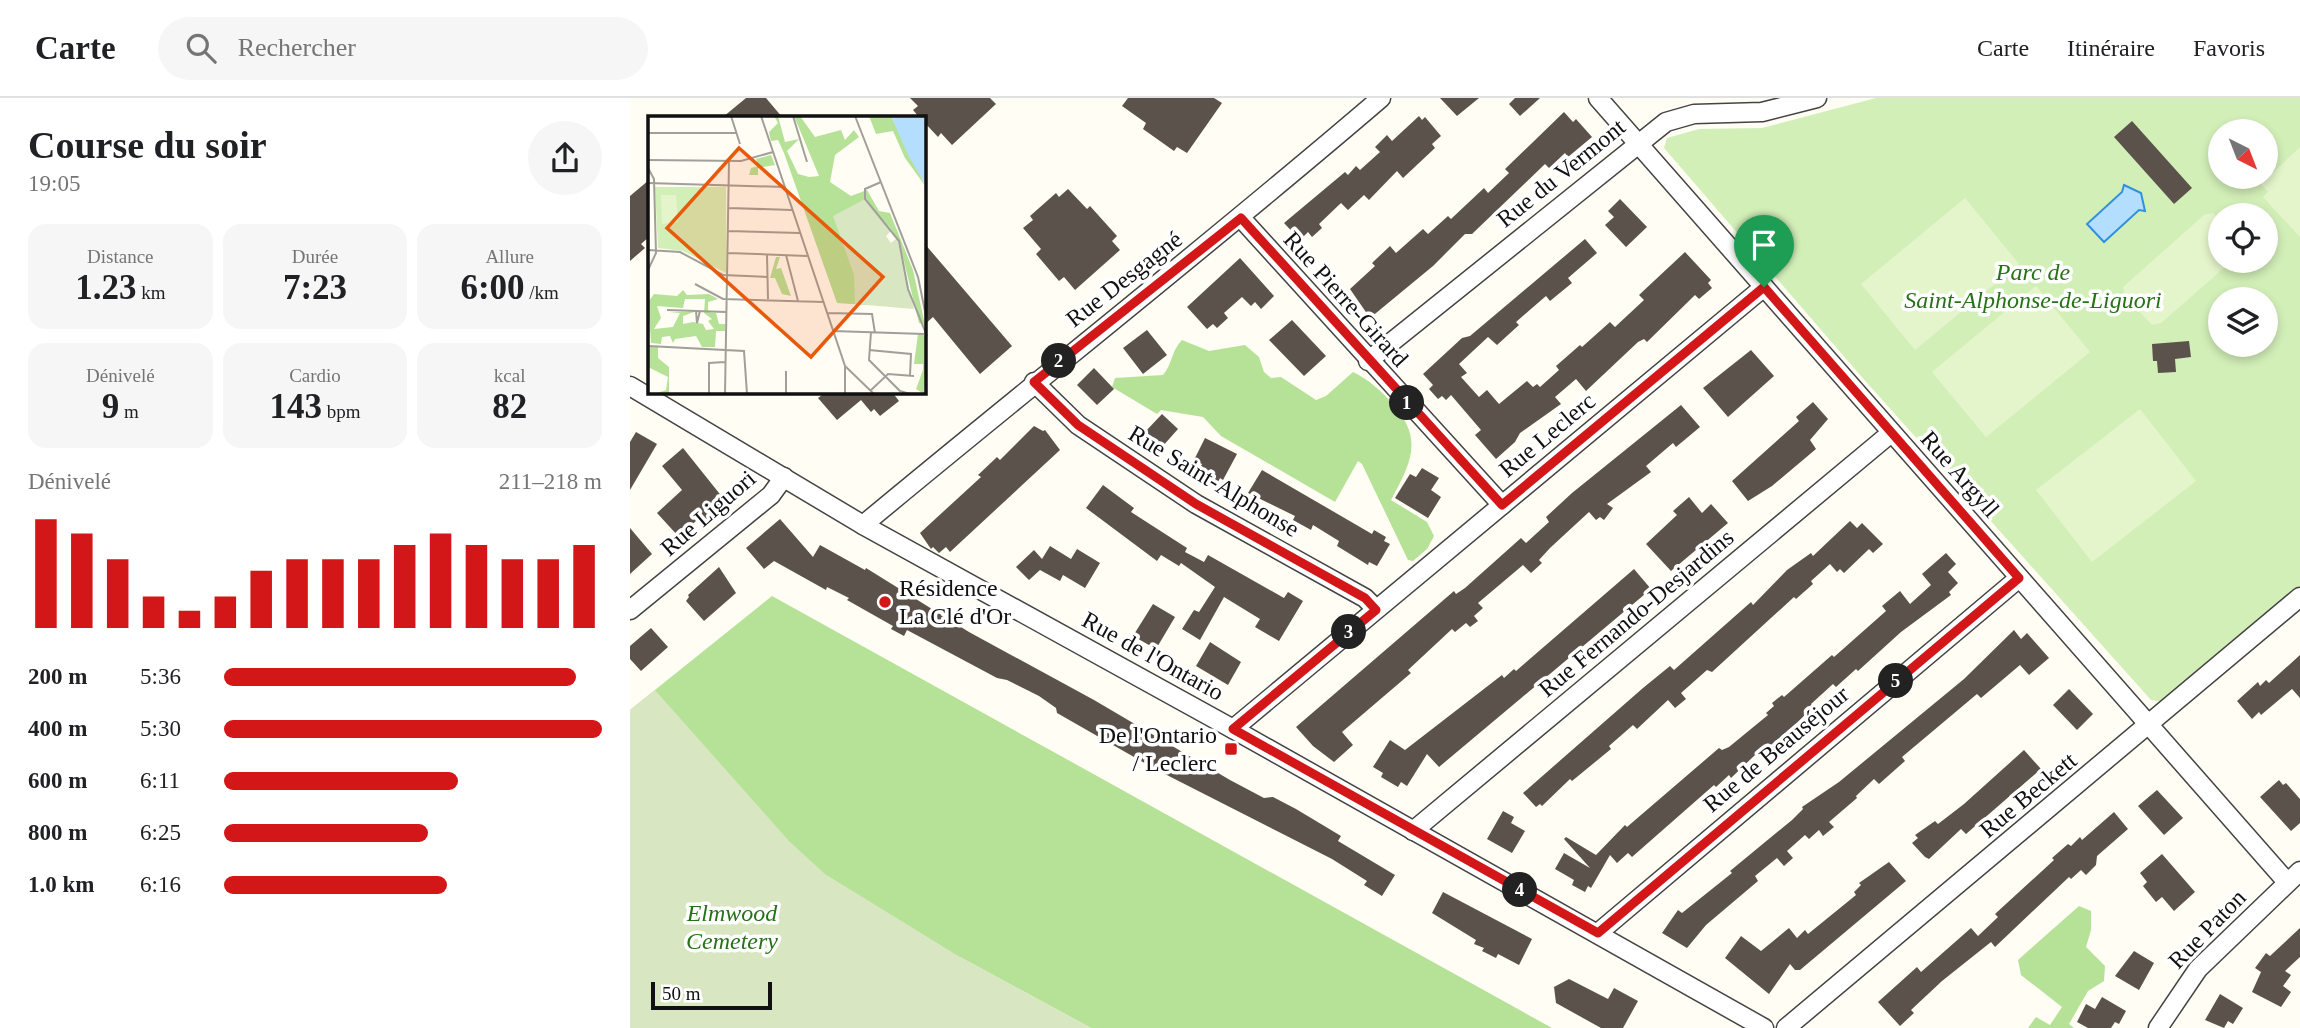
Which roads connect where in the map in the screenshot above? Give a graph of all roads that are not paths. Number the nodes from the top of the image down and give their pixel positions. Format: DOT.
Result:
graph roads {
  1 [pos="1381,98"];
  2 [pos="1598,98"];
  3 [pos="1817,98"];
  4 [pos="1637,143"];
  5 [pos="1241,218"];
  6 [pos="1764,287"];
  7 [pos="1368,361"];
  8 [pos="1034,382"];
  9 [pos="633,393"];
  10 [pos="1891,433"];
  11 [pos="784,477"];
  12 [pos="1502,505"];
  13 [pos="863,524"];
  14 [pos="2019,578"];
  15 [pos="2300,597"];
  16 [pos="630,610"];
  17 [pos="1376,610"];
  18 [pos="2152,724"];
  19 [pos="1233,729"];
  20 [pos="1413,831"];
  21 [pos="2294,876"];
  22 [pos="1598,933"];
  23 [pos="1764,1028"];
  24 [pos="1786,1028"];
  25 [pos="2158,1028"];
  1 -- 5 [label="street, Rue Desgagné"];
  2 -- 4 [label="street, Rue Argyll"];
  3 -- 4 [label="street, Rue du Vermont"];
  4 -- 6 [label="street, Rue Argyll"];
  4 -- 7 [label="street, Rue du Vermont"];
  5 -- 7 [label="street, Rue Pierre-Girard"];
  5 -- 8 [label="street, Rue Desgagné"];
  6 -- 10 [label="street, Rue Argyll"];
  6 -- 12 [label="street, Rue Leclerc"];
  7 -- 12 [label="street, Rue Pierre-Girard"];
  8 -- 13 [label="street, Rue Desgagné"];
  8 -- 17 [label="street, Rue Saint-Alphonse"];
  9 -- 11 [label="street, Rue de l'Ontario"];
  10 -- 14 [label="street, Rue Argyll"];
  10 -- 20 [label="street, Rue Fernando-Desjardins"];
  11 -- 13 [label="street, Rue de l'Ontario"];
  11 -- 16 [label="street, Rue Liguori"];
  12 -- 17 [label="street, Rue Leclerc"];
  13 -- 19 [label="street, Rue de l'Ontario"];
  14 -- 18 [label="street, Rue Argyll"];
  14 -- 22 [label="street, Rue de Beauséjour"];
  15 -- 18 [label="street, Rue Beckett"];
  17 -- 19 [label="street, Rue Leclerc"];
  18 -- 21 [label="street, Rue Argyll"];
  18 -- 24 [label="street, Rue Beckett"];
  19 -- 20 [label="street, Rue de l'Ontario"];
  20 -- 22 [label="street, Rue de l'Ontario"];
  21 -- 25 [label="street, Rue Paton"];
  22 -- 23 [label="street, Rue de l'Ontario"];
}
